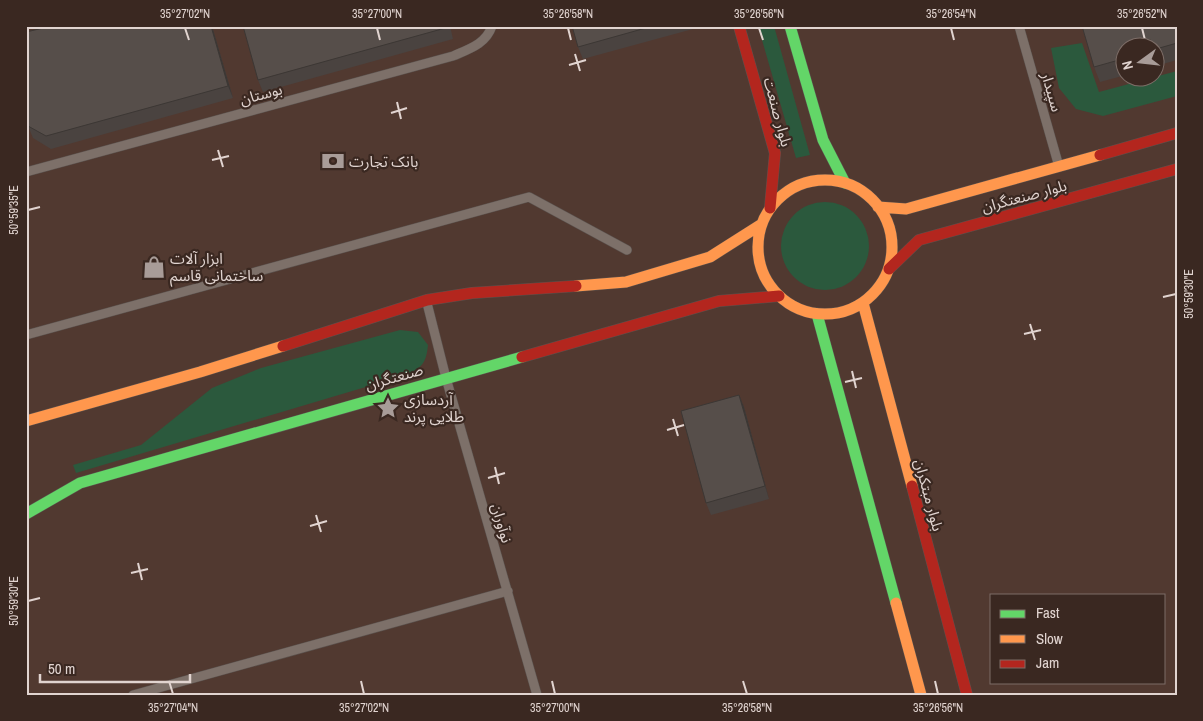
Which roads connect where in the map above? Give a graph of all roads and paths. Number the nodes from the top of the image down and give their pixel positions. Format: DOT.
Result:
graph roads {
  1 [pos="492,26"];
  2 [pos="739,26"];
  3 [pos="790,26"];
  4 [pos="1019,26"];
  5 [pos="1177,133"];
  6 [pos="1059,166"];
  7 [pos="1177,169"];
  8 [pos="26,172"];
  9 [pos="845,183"];
  10 [pos="878,207"];
  11 [pos="770,208"];
  12 [pos="762,224"];
  13 [pos="627,250"];
  14 [pos="888,269"];
  15 [pos="779,296"];
  16 [pos="427,300"];
  17 [pos="863,302"];
  18 [pos="817,314"];
  19 [pos="26,335"];
  20 [pos="446,378"];
  21 [pos="26,421"];
  22 [pos="26,514"];
  23 [pos="508,591"];
  24 [pos="133,695"];
  25 [pos="537,695"];
  26 [pos="921,695"];
  27 [pos="966,695"];
  1 -- 8 [label="lane, بوستان"];
  2 -- 11 [label="street, بلوار صنعت"];
  3 -- 9 [label="street"];
  4 -- 6 [label="lane, سپیدار"];
  5 -- 6 [label="street, بلوار صنعتگران"];
  6 -- 10 [label="street, بلوار صنعتگران"];
  7 -- 14 [label="street, بلوار صنعتگران"];
  9 -- 10 [label="street"];
  9 -- 11 [label="street"];
  10 -- 14 [label="street"];
  11 -- 12 [label="street"];
  12 -- 15 [label="street"];
  12 -- 16 [label="street"];
  13 -- 19 [label="lane"];
  14 -- 17 [label="street"];
  15 -- 18 [label="street"];
  15 -- 20 [label="street, صنعتگران"];
  16 -- 20 [label="lane, نوآوران"];
  16 -- 21 [label="street"];
  17 -- 18 [label="street"];
  17 -- 27 [label="street, بلوار مبتکران"];
  18 -- 26 [label="street"];
  20 -- 22 [label="street, صنعتگران"];
  20 -- 23 [label="lane, نوآوران"];
  23 -- 24 [label="lane"];
  23 -- 25 [label="lane, نوآوران"];
}
